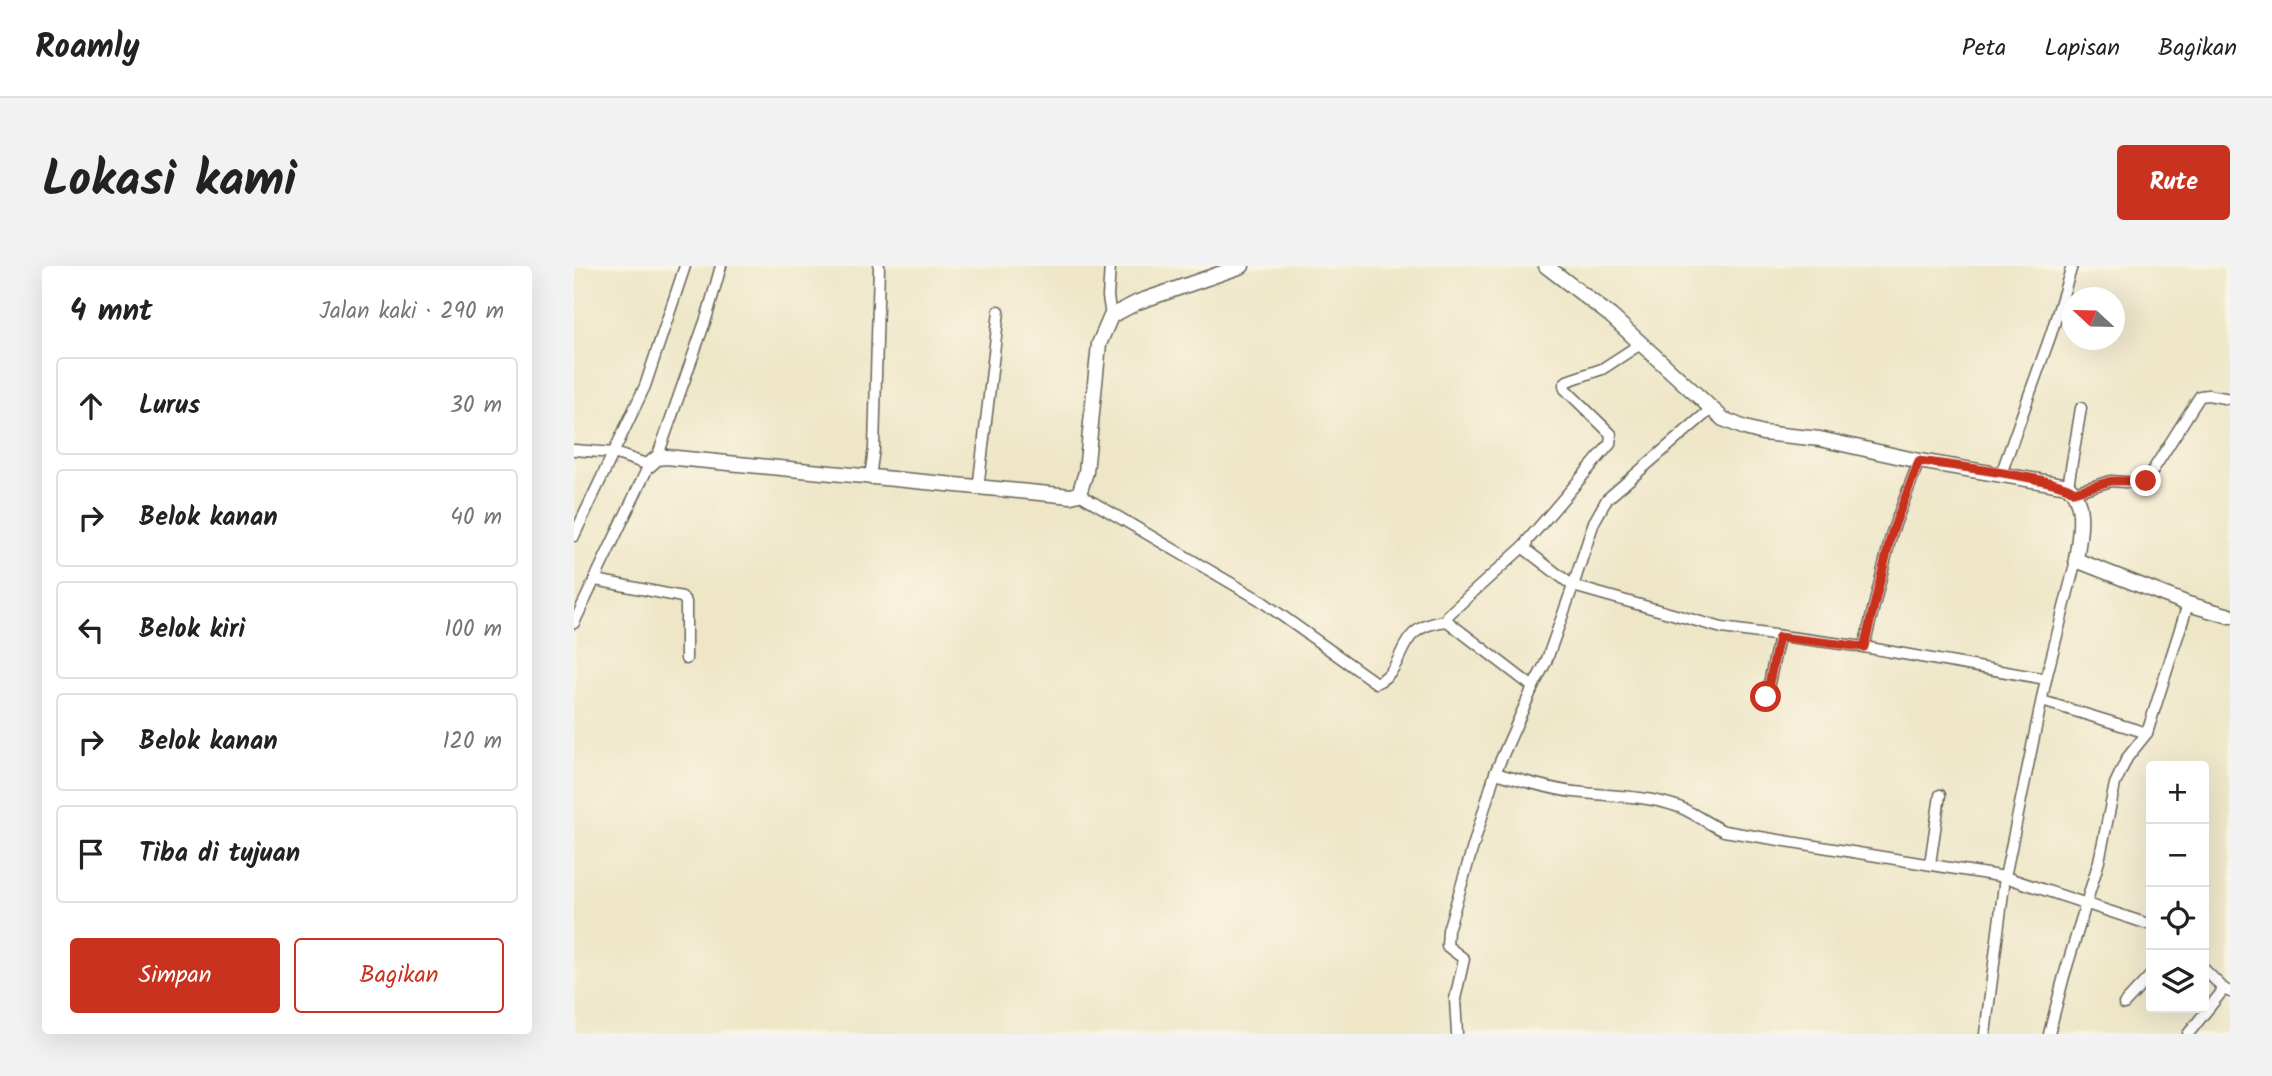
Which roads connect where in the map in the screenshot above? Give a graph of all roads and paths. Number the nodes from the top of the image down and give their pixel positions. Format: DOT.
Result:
graph roads {
  1 [pos="685,266"];
  2 [pos="721,266"];
  3 [pos="879,266"];
  4 [pos="1110,266"];
  5 [pos="1242,266"];
  6 [pos="1546,266"];
  7 [pos="2071,266"];
  8 [pos="999,311"];
  9 [pos="1111,316"];
  10 [pos="1642,343"];
  11 [pos="2230,399"];
  12 [pos="2081,408"];
  13 [pos="1711,409"];
  14 [pos="574,450"];
  15 [pos="618,454"];
  16 [pos="1919,461"];
  17 [pos="649,462"];
  18 [pos="2001,474"];
  19 [pos="870,477"];
  20 [pos="978,489"];
  21 [pos="2071,489"];
  22 [pos="1079,494"];
  23 [pos="574,536"];
  24 [pos="1525,545"];
  25 [pos="2076,560"];
  26 [pos="596,580"];
  27 [pos="1573,586"];
  28 [pos="2189,604"];
  29 [pos="2230,616"];
  30 [pos="1447,621"];
  31 [pos="574,623"];
  32 [pos="1779,637"];
  33 [pos="1864,647"];
  34 [pos="686,659"];
  35 [pos="2046,679"];
  36 [pos="1533,687"];
  37 [pos="1766,697"];
  38 [pos="2042,701"];
  39 [pos="2147,733"];
  40 [pos="1495,773"];
  41 [pos="1940,795"];
  42 [pos="1930,864"];
  43 [pos="2005,877"];
  44 [pos="2087,902"];
  45 [pos="2146,923"];
  46 [pos="2209,974"];
  47 [pos="2146,980"];
  48 [pos="2227,990"];
  49 [pos="2124,1004"];
  50 [pos="1457,1034"];
  51 [pos="1985,1034"];
  52 [pos="2049,1034"];
  53 [pos="2188,1034"];
  1 -- 15 [label="street"];
  2 -- 17 [label="street"];
  3 -- 19 [label="street"];
  4 -- 9 [label="street"];
  5 -- 9 [label="street"];
  6 -- 10 [label="street"];
  7 -- 18 [label="street"];
  8 -- 20 [label="street"];
  9 -- 22 [label="street"];
  10 -- 13 [label="street"];
  10 -- 24 [label="street"];
  11 -- 21 [label="street"];
  12 -- 21 [label="street"];
  13 -- 16 [label="street"];
  13 -- 27 [label="street"];
  14 -- 15 [label="street"];
  15 -- 17 [label="street"];
  15 -- 23 [label="street"];
  16 -- 18 [label="street"];
  16 -- 33 [label="street"];
  17 -- 19 [label="street"];
  17 -- 26 [label="street"];
  18 -- 21 [label="street"];
  19 -- 20 [label="street"];
  20 -- 22 [label="street"];
  21 -- 25 [label="street"];
  22 -- 30 [label="street"];
  24 -- 27 [label="street"];
  24 -- 30 [label="street"];
  25 -- 28 [label="street"];
  25 -- 35 [label="street"];
  26 -- 31 [label="street"];
  26 -- 34 [label="street"];
  27 -- 32 [label="street"];
  27 -- 36 [label="street"];
  28 -- 29 [label="street"];
  28 -- 39 [label="street"];
  30 -- 36 [label="street"];
  32 -- 33 [label="street"];
  32 -- 37 [label="street"];
  33 -- 35 [label="street"];
  35 -- 38 [label="street"];
  36 -- 40 [label="street"];
  38 -- 39 [label="street"];
  38 -- 43 [label="street"];
  39 -- 44 [label="street"];
  40 -- 42 [label="street"];
  40 -- 50 [label="street"];
  41 -- 42 [label="street"];
  42 -- 43 [label="street"];
  43 -- 44 [label="street"];
  43 -- 51 [label="street"];
  44 -- 45 [label="street"];
  44 -- 52 [label="street"];
  46 -- 48 [label="street"];
  47 -- 49 [label="street"];
  48 -- 53 [label="street"];
}
